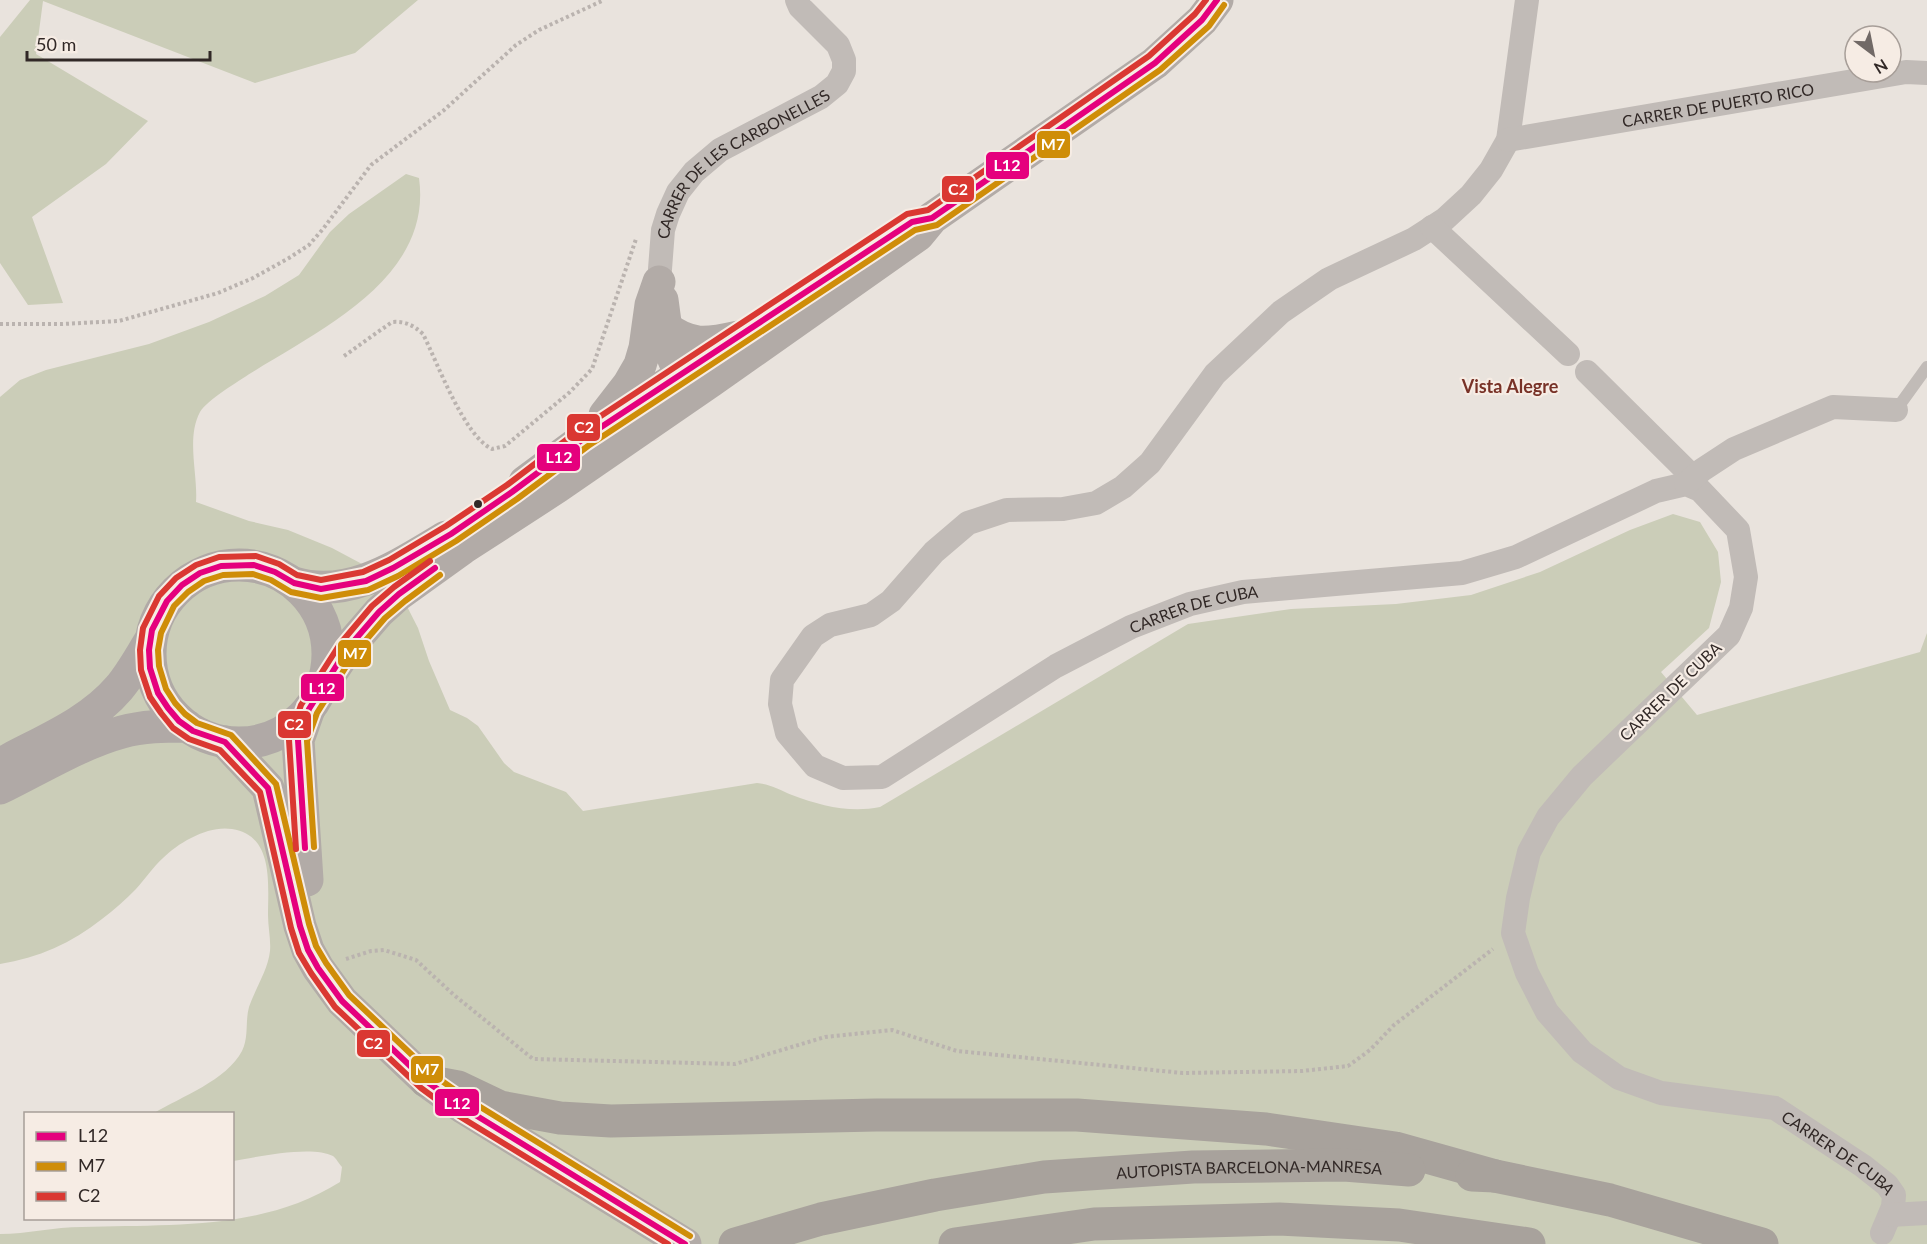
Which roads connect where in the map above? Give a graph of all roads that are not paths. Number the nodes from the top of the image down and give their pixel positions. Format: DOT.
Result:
graph roads {
  1 [pos="796,0"];
  2 [pos="1217,0"];
  3 [pos="1527,0"];
  4 [pos="1927,74"];
  5 [pos="1508,140"];
  6 [pos="933,218"];
  7 [pos="1432,227"];
  8 [pos="659,282"];
  9 [pos="665,327"];
  10 [pos="738,337"];
  11 [pos="1568,354"];
  12 [pos="1927,367"];
  13 [pos="1587,372"];
  14 [pos="681,376"];
  15 [pos="1896,410"];
  16 [pos="644,427"];
  17 [pos="583,439"];
  18 [pos="1689,481"];
  19 [pos="294,583"];
  20 [pos="150,641"];
  21 [pos="316,697"];
  22 [pos="186,726"];
  23 [pos="225,742"];
  24 [pos="0,764"];
  25 [pos="0,788"];
  26 [pos="300,926"];
  27 [pos="426,1081"];
  28 [pos="1495,1176"];
  29 [pos="1927,1213"];
  30 [pos="685,1244"];
  31 [pos="735,1244"];
  32 [pos="955,1244"];
  33 [pos="1529,1244"];
  34 [pos="1762,1244"];
  1 -- 8 [label="street, CARRER DE LES CARBONELLES"];
  2 -- 6 [label="main road"];
  3 -- 5 [label="street, CARRER DE CUBA"];
  4 -- 5 [label="street, CARRER DE PUERTO RICO"];
  5 -- 7 [label="street, CARRER DE CUBA"];
  6 -- 10 [label="main road"];
  6 -- 16 [label="main road"];
  7 -- 11 [label="street"];
  7 -- 18 [label="street, CARRER DE CUBA"];
  8 -- 9 [label="main road"];
  8 -- 17 [label="main road"];
  9 -- 10 [label="main road"];
  9 -- 14 [label="main road"];
  10 -- 14 [label="main road"];
  12 -- 15 [label="lane"];
  13 -- 18 [label="street"];
  14 -- 16 [label="main road"];
  14 -- 17 [label="main road"];
  15 -- 18 [label="street"];
  16 -- 21 [label="main road"];
  17 -- 19 [label="main road"];
  18 -- 29 [label="street, CARRER DE CUBA"];
  19 -- 20 [label="main road"];
  19 -- 21 [label="main road"];
  20 -- 22 [label="main road"];
  20 -- 24 [label="main road"];
  21 -- 23 [label="main road"];
  21 -- 26 [label="main road"];
  22 -- 23 [label="main road"];
  22 -- 25 [label="main road"];
  23 -- 26 [label="main road"];
  26 -- 27 [label="main road"];
  27 -- 28 [label="highway"];
  27 -- 30 [label="main road"];
  28 -- 31 [label="highway, AUTOPISTA BARCELONA-MANRESA"];
  28 -- 34 [label="highway, AUTOPISTA BARCELONA-MANRESA"];
  32 -- 33 [label="highway"];
}
